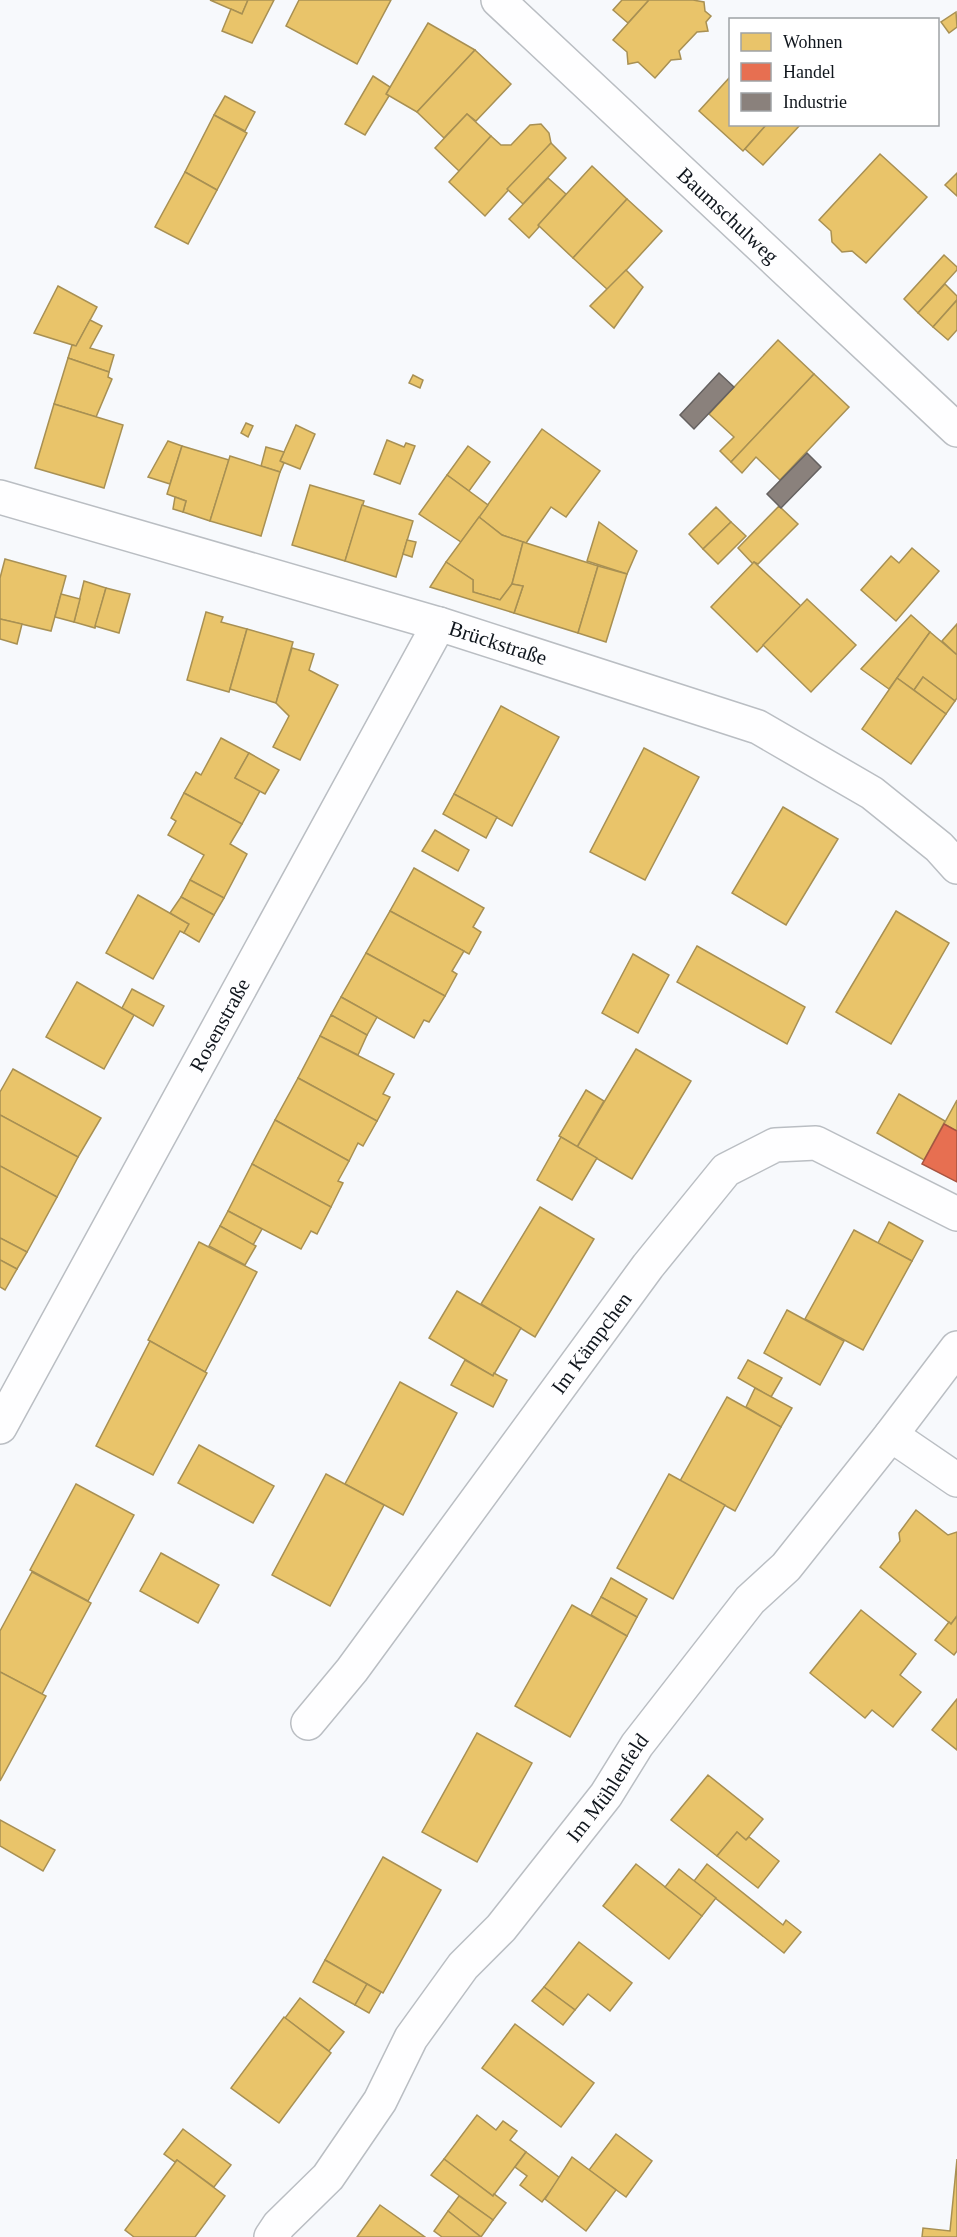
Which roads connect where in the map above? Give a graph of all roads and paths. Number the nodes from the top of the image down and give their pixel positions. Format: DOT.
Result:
graph roads {
  1 [pos="498,0"];
  2 [pos="957,430"];
  3 [pos="0,497"];
  4 [pos="439,624"];
  5 [pos="951,847"];
  6 [pos="957,1214"];
  7 [pos="957,1348"];
  8 [pos="0,1427"];
  9 [pos="891,1435"];
  10 [pos="957,1480"];
  11 [pos="308,1723"];
  12 [pos="271,2237"];
  1 -- 2 [label="street, Baumschulweg"];
  3 -- 4 [label="street, Brückstraße"];
  4 -- 5 [label="street, Brückstraße"];
  4 -- 8 [label="street, Rosenstraße"];
  6 -- 11 [label="street, Im Kämpchen"];
  7 -- 9 [label="street, Im Mühlenfeld"];
  9 -- 10 [label="street"];
  9 -- 12 [label="street, Im Mühlenfeld"];
}
